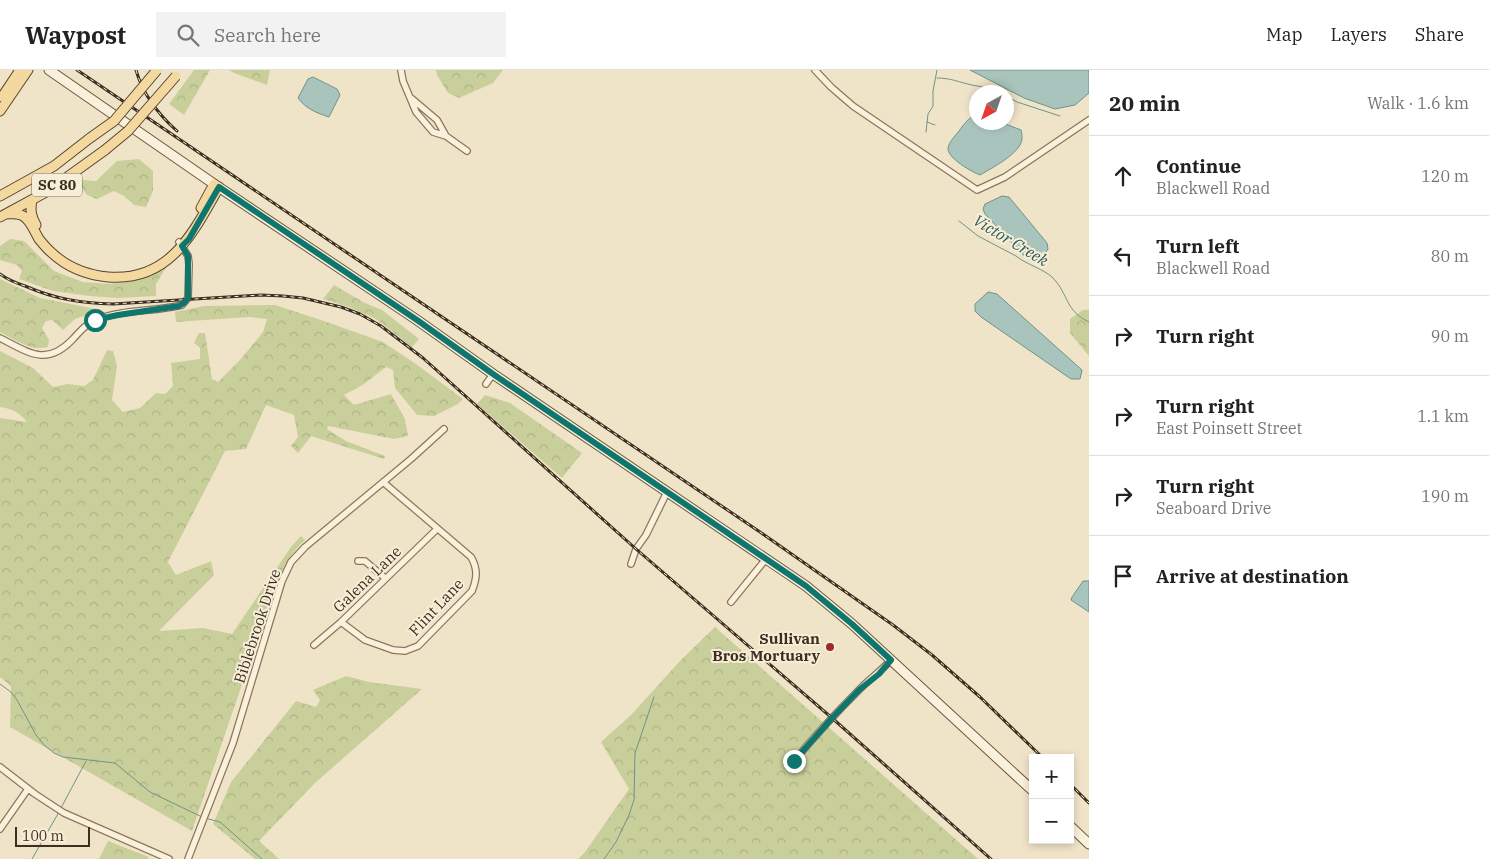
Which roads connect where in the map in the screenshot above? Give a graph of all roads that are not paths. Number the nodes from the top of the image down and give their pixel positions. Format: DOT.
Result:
graph roads {
  1 [pos="20,70"];
  2 [pos="28,70"];
  3 [pos="49,70"];
  4 [pos="157,70"];
  5 [pos="401,70"];
  6 [pos="815,70"];
  7 [pos="178,73"];
  8 [pos="410,97"];
  9 [pos="0,100"];
  10 [pos="0,111"];
  11 [pos="1089,120"];
  12 [pos="446,136"];
  13 [pos="467,151"];
  14 [pos="217,186"];
  15 [pos="13,189"];
  16 [pos="0,190"];
  17 [pos="0,196"];
  18 [pos="32,200"];
  19 [pos="3,216"];
  20 [pos="181,244"];
  21 [pos="0,338"];
  22 [pos="493,374"];
  23 [pos="486,384"];
  24 [pos="444,429"];
  25 [pos="383,482"];
  26 [pos="667,492"];
  27 [pos="437,529"];
  28 [pos="766,560"];
  29 [pos="358,561"];
  30 [pos="631,564"];
  31 [pos="385,578"];
  32 [pos="731,602"];
  33 [pos="341,622"];
  34 [pos="314,646"];
  35 [pos="891,660"];
  36 [pos="794,761"];
  37 [pos="0,767"];
  38 [pos="1029,787"];
  39 [pos="28,789"];
  40 [pos="0,829"];
  41 [pos="1074,830"];
  42 [pos="1089,844"];
  43 [pos="169,859"];
  44 [pos="188,859"];
  1 -- 9 [label="main road"];
  2 -- 10 [label="main road"];
  3 -- 14 [label="main road"];
  4 -- 15 [label="main road, SC 80, bridge"];
  5 -- 8 [label="street"];
  6 -- 11 [label="street"];
  7 -- 18 [label="main road, SC 80, bridge"];
  8 -- 12 [label="street"];
  8 -- 12 [label="street"];
  12 -- 13 [label="street"];
  14 -- 20 [label="main road"];
  14 -- 22 [label="main road"];
  15 -- 16 [label="main road"];
  15 -- 17 [label="main road, SC 80"];
  18 -- 19 [label="main road, SC 80"];
  18 -- 20 [label="main road"];
  19 -- 20 [label="main road"];
  20 -- 21 [label="street"];
  22 -- 23 [label="street"];
  22 -- 26 [label="main road"];
  24 -- 25 [label="street, Biblebrook Drive"];
  25 -- 27 [label="street, Flint Lane"];
  25 -- 44 [label="street, Biblebrook Drive"];
  26 -- 28 [label="main road"];
  26 -- 30 [label="street"];
  27 -- 31 [label="street, Galena Lane"];
  27 -- 33 [label="street, Flint Lane"];
  28 -- 32 [label="street"];
  28 -- 35 [label="main road"];
  29 -- 31 [label="street"];
  31 -- 33 [label="street, Galena Lane"];
  33 -- 34 [label="street, Galena Lane"];
  35 -- 36 [label="street"];
  35 -- 38 [label="main road"];
  37 -- 39 [label="street"];
  39 -- 40 [label="street"];
  39 -- 43 [label="street"];
  41 -- 42 [label="main road"];
}
